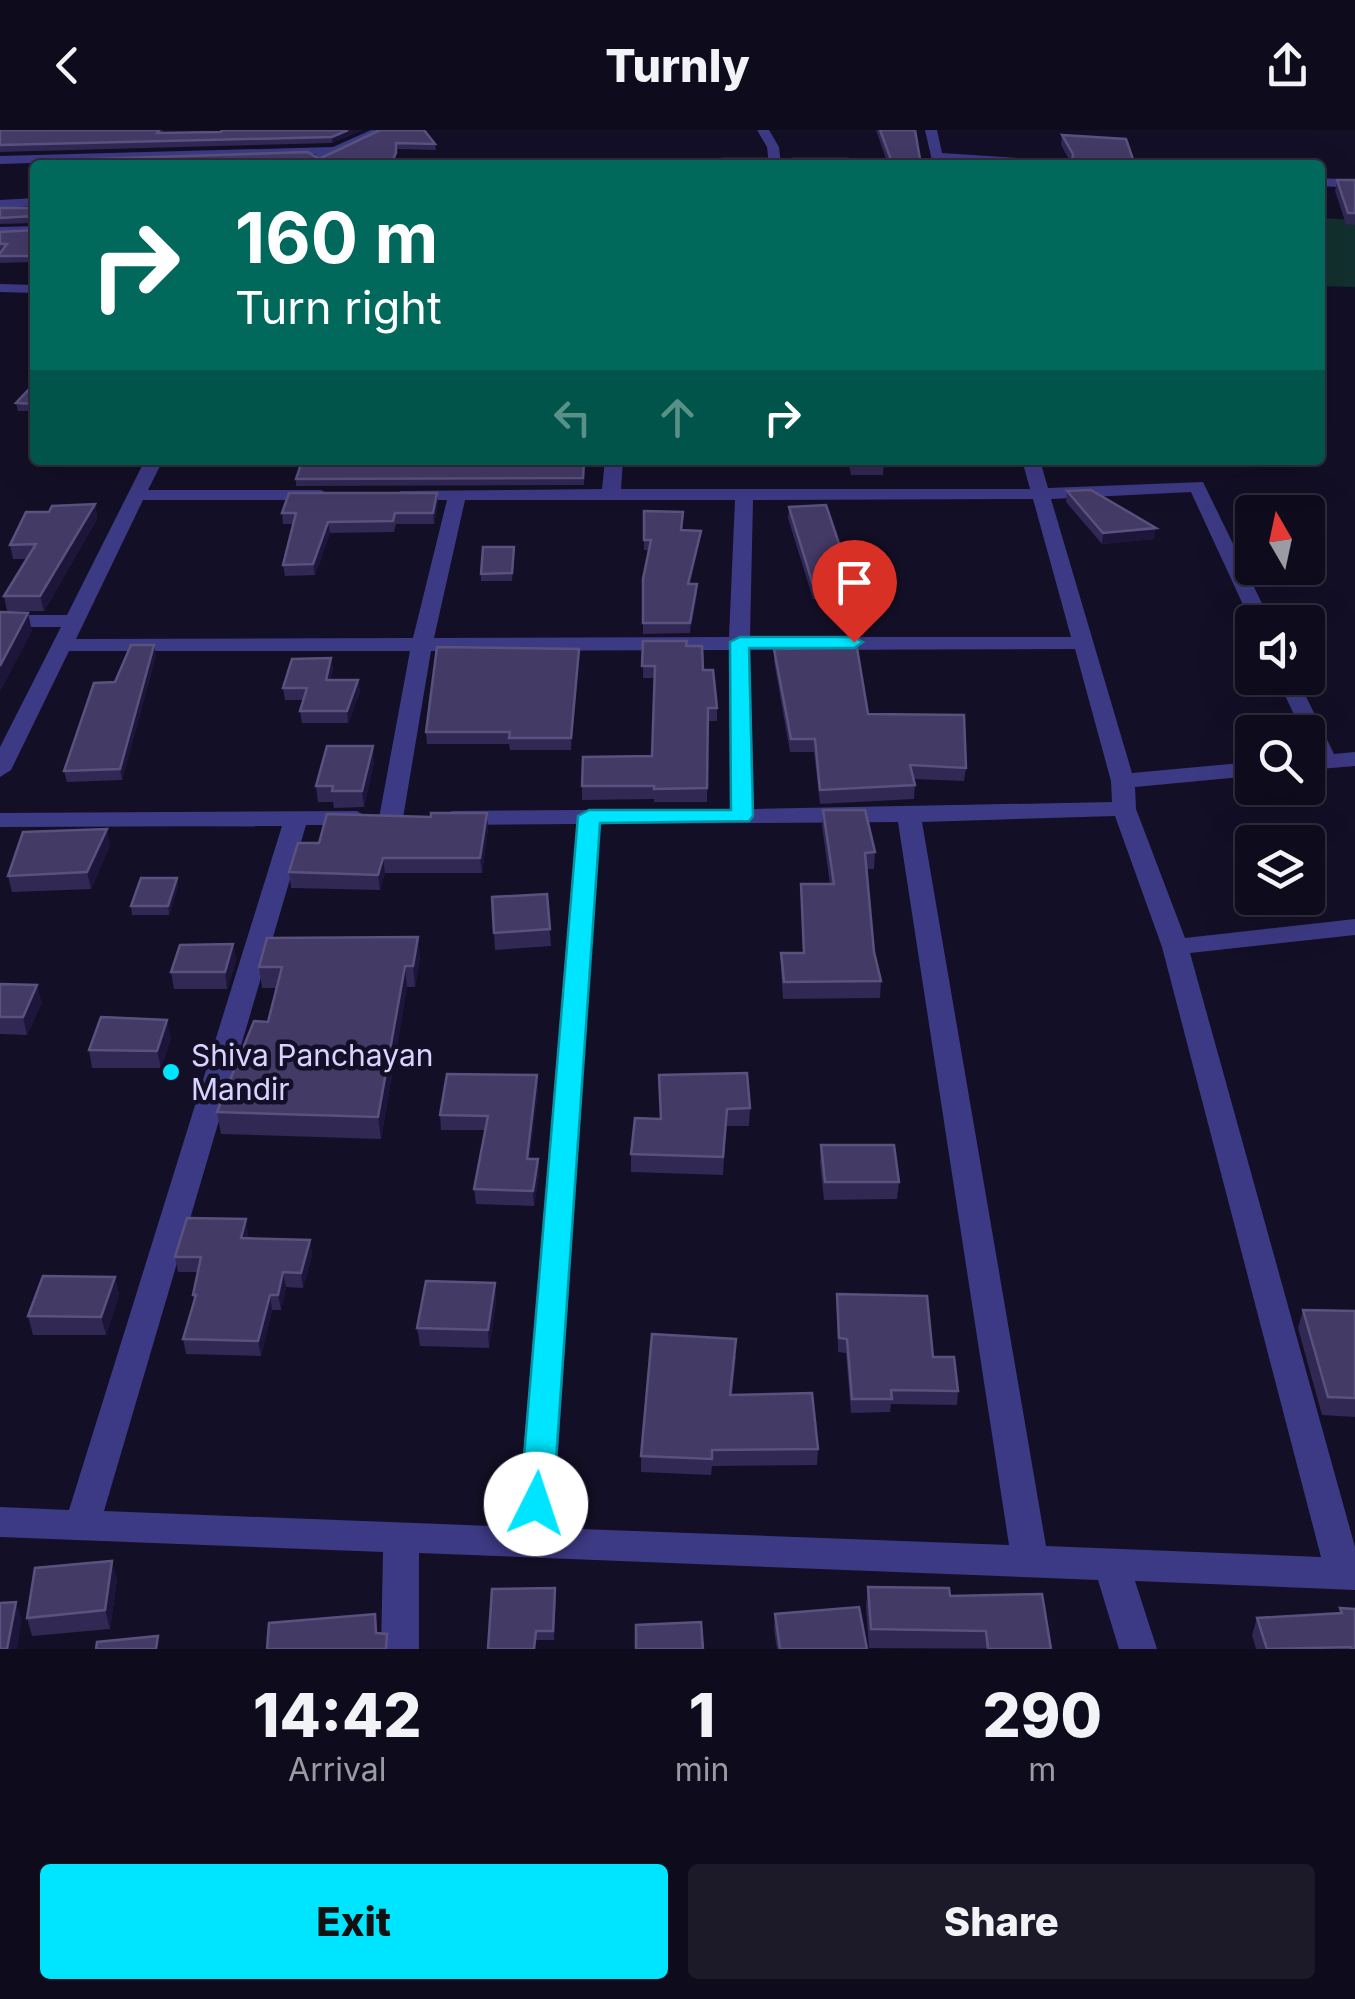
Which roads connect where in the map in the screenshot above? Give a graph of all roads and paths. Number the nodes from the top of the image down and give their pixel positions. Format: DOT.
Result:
graph roads {
  1 [pos="382,130"];
  2 [pos="762,130"];
  3 [pos="931,130"];
  4 [pos="331,150"];
  5 [pos="0,160"];
  6 [pos="317,160"];
  7 [pos="774,160"];
  8 [pos="938,160"];
  9 [pos="1325,182"];
  10 [pos="1355,184"];
  11 [pos="30,202"];
  12 [pos="0,204"];
  13 [pos="30,230"];
  14 [pos="0,231"];
  15 [pos="0,288"];
  16 [pos="30,289"];
  17 [pos="151,465"];
  18 [pos="614,465"];
  19 [pos="1033,465"];
  20 [pos="1042,494"];
  21 [pos="136,495"];
  22 [pos="336,495"];
  23 [pos="396,495"];
  24 [pos="457,495"];
  25 [pos="744,495"];
  26 [pos="611,496"];
  27 [pos="1253,605"];
  28 [pos="74,621"];
  29 [pos="0,622"];
  30 [pos="740,642"];
  31 [pos="422,643"];
  32 [pos="1083,643"];
  33 [pos="62,645"];
  34 [pos="1355,759"];
  35 [pos="1325,762"];
  36 [pos="0,770"];
  37 [pos="1235,771"];
  38 [pos="1123,781"];
  39 [pos="1124,809"];
  40 [pos="589,816"];
  41 [pos="742,816"];
  42 [pos="909,816"];
  43 [pos="296,818"];
  44 [pos="411,818"];
  45 [pos="0,820"];
  46 [pos="1355,927"];
  47 [pos="1175,947"];
  48 [pos="0,1522"];
  49 [pos="82,1525"];
  50 [pos="401,1538"];
  51 [pos="534,1542"];
  52 [pos="1030,1561"];
  53 [pos="1111,1564"];
  54 [pos="1350,1574"];
  55 [pos="400,1649"];
  56 [pos="1138,1649"];
  1 -- 4 [label="street"];
  2 -- 7 [label="street"];
  3 -- 8 [label="street"];
  4 -- 5 [label="street"];
  4 -- 6 [label="street"];
  9 -- 10 [label="street"];
  11 -- 12 [label="street"];
  13 -- 14 [label="street"];
  15 -- 16 [label="street"];
  17 -- 21 [label="street"];
  18 -- 26 [label="street"];
  19 -- 20 [label="street"];
  20 -- 25 [label="street"];
  20 -- 27 [label="street"];
  20 -- 32 [label="street"];
  21 -- 22 [label="street"];
  21 -- 28 [label="street"];
  23 -- 24 [label="street"];
  24 -- 26 [label="street"];
  24 -- 31 [label="street"];
  25 -- 26 [label="street"];
  25 -- 30 [label="street"];
  28 -- 29 [label="street"];
  28 -- 33 [label="street"];
  30 -- 31 [label="street"];
  30 -- 32 [label="street"];
  30 -- 41 [label="street"];
  31 -- 33 [label="street"];
  31 -- 44 [label="street"];
  32 -- 38 [label="street"];
  33 -- 36 [label="street"];
  34 -- 35 [label="street"];
  37 -- 38 [label="street"];
  38 -- 39 [label="street"];
  39 -- 42 [label="street"];
  39 -- 47 [label="street"];
  40 -- 41 [label="street"];
  40 -- 44 [label="street"];
  40 -- 51 [label="street"];
  41 -- 42 [label="street"];
  42 -- 52 [label="street"];
  43 -- 44 [label="street"];
  43 -- 45 [label="street"];
  43 -- 49 [label="street"];
  46 -- 47 [label="street"];
  47 -- 54 [label="street"];
  48 -- 49 [label="street"];
  49 -- 50 [label="street"];
  50 -- 51 [label="street"];
  50 -- 55 [label="street"];
  51 -- 52 [label="street"];
  52 -- 53 [label="street"];
  53 -- 54 [label="street"];
  53 -- 56 [label="street"];
}
